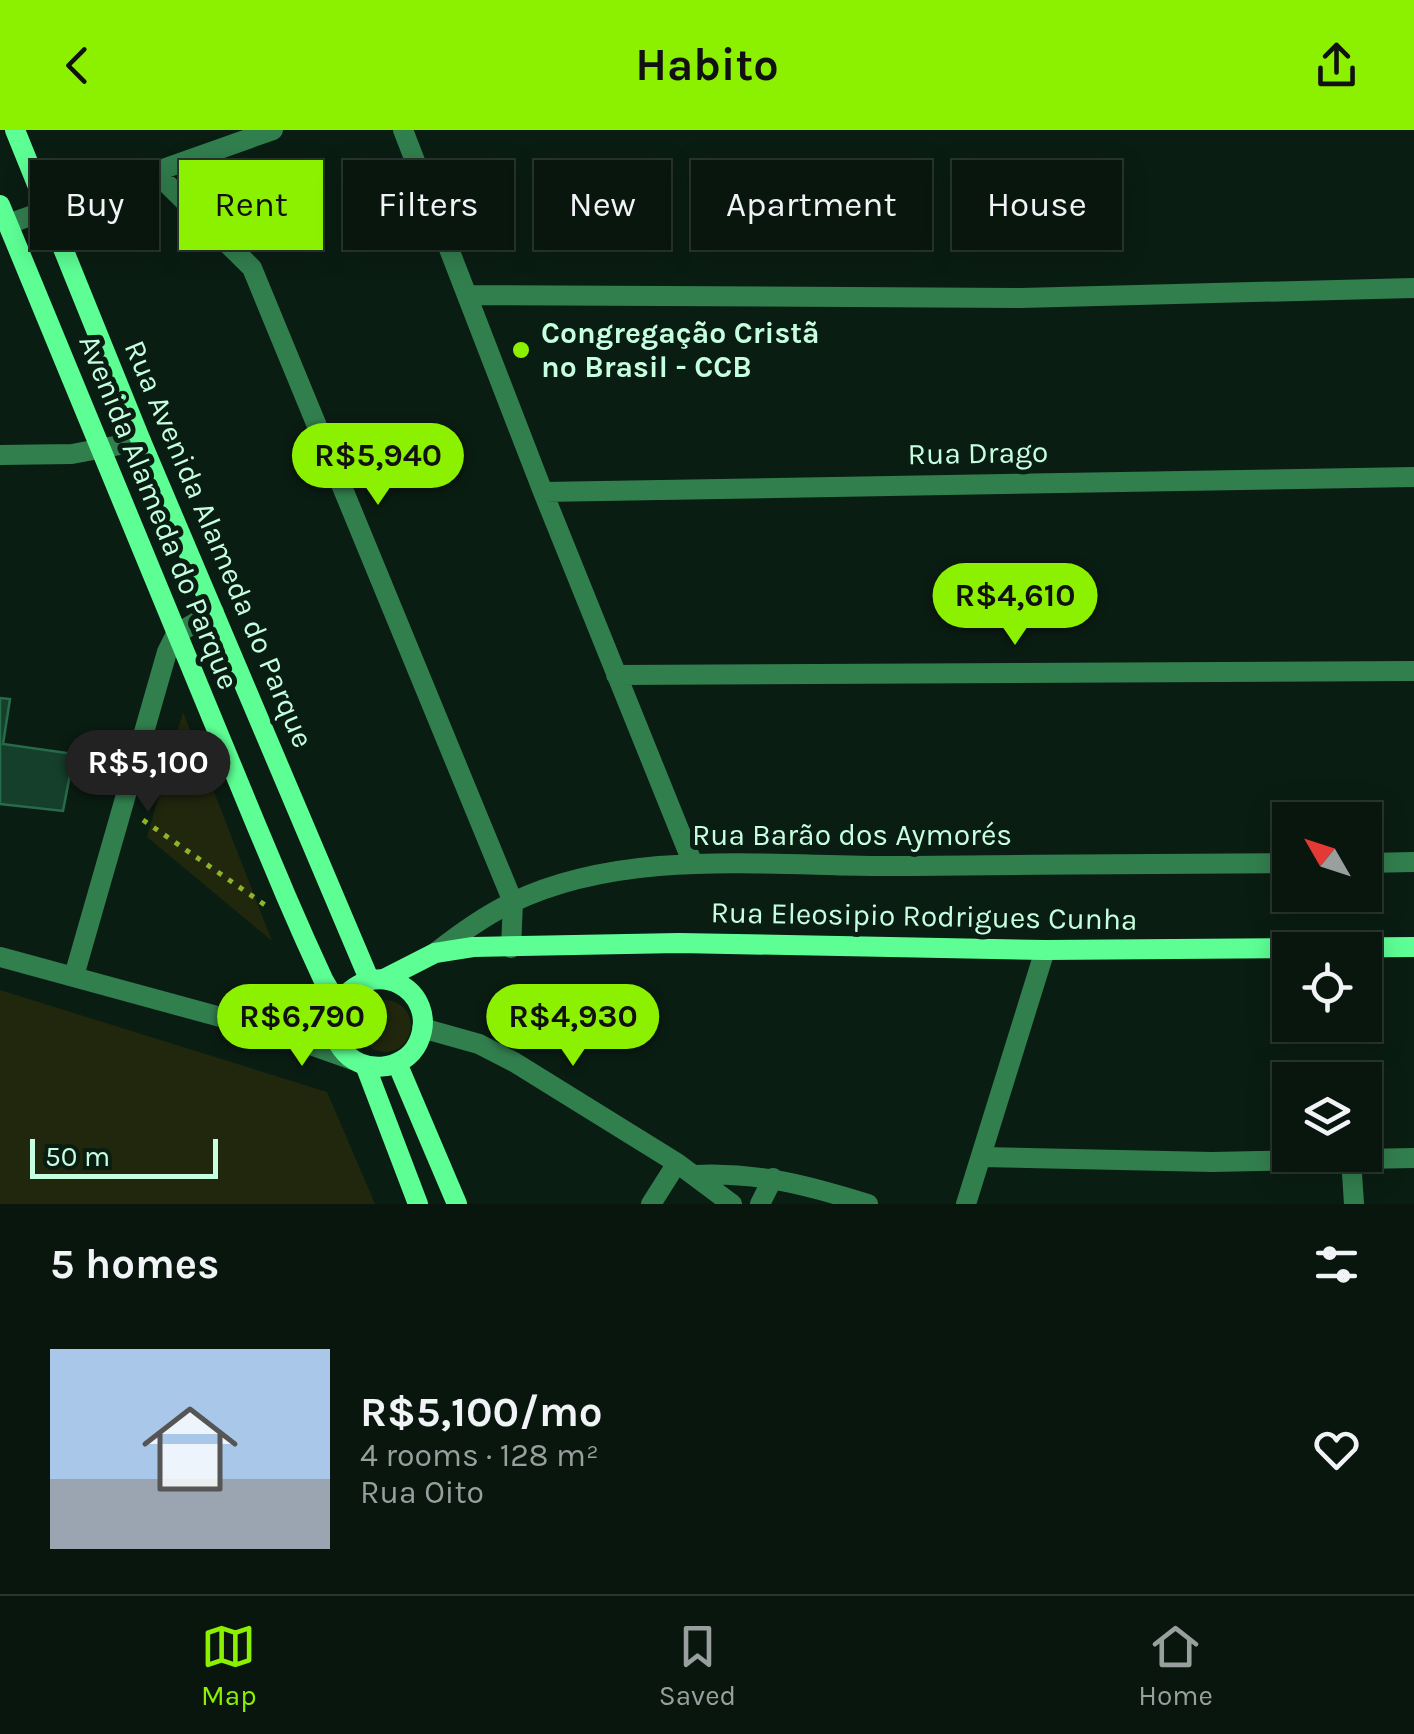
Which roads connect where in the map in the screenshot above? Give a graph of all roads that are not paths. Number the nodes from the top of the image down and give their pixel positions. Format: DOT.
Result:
graph roads {
  1 [pos="16,130"];
  2 [pos="273,130"];
  3 [pos="403,130"];
  4 [pos="30,163"];
  5 [pos="159,171"];
  6 [pos="159,175"];
  7 [pos="30,211"];
  8 [pos="4,214"];
  9 [pos="66,250"];
  10 [pos="1414,288"];
  11 [pos="468,295"];
  12 [pos="141,440"];
  13 [pos="100,449"];
  14 [pos="0,455"];
  15 [pos="1414,477"];
  16 [pos="542,492"];
  17 [pos="214,612"];
  18 [pos="176,634"];
  19 [pos="1414,670"];
  20 [pos="616,675"];
  21 [pos="1414,862"];
  22 [pos="1272,863"];
  23 [pos="1382,863"];
  24 [pos="693,864"];
  25 [pos="513,902"];
  26 [pos="1414,947"];
  27 [pos="511,948"];
  28 [pos="1045,950"];
  29 [pos="435,953"];
  30 [pos="0,958"];
  31 [pos="74,976"];
  32 [pos="376,979"];
  33 [pos="418,1002"];
  34 [pos="335,1014"];
  35 [pos="422,1028"];
  36 [pos="268,1030"];
  37 [pos="359,1062"];
  38 [pos="397,1063"];
  39 [pos="982,1157"];
  40 [pos="1382,1158"];
  41 [pos="1414,1158"];
  42 [pos="1272,1160"];
  43 [pos="686,1169"];
  44 [pos="1352,1172"];
  45 [pos="773,1178"];
  46 [pos="418,1204"];
  47 [pos="457,1204"];
  48 [pos="651,1204"];
  49 [pos="732,1204"];
  50 [pos="760,1204"];
  51 [pos="868,1204"];
  52 [pos="966,1204"];
  53 [pos="1354,1204"];
  1 -- 4 [label="street, Rua Avenida Alameda do Parque"];
  2 -- 5 [label="street"];
  3 -- 11 [label="street"];
  6 -- 25 [label="street"];
  7 -- 8 [label="street"];
  8 -- 13 [label="street, Avenida Alameda do Parque"];
  9 -- 12 [label="street, Rua Avenida Alameda do Parque"];
  10 -- 11 [label="street"];
  11 -- 16 [label="street"];
  12 -- 13 [label="street"];
  12 -- 17 [label="street, Rua Avenida Alameda do Parque"];
  13 -- 14 [label="street"];
  13 -- 18 [label="street, Avenida Alameda do Parque"];
  15 -- 16 [label="street, Rua Drago"];
  16 -- 20 [label="street"];
  17 -- 18 [label="street"];
  17 -- 32 [label="street, Rua Avenida Alameda do Parque"];
  18 -- 31 [label="street"];
  18 -- 34 [label="street, Avenida Alameda do Parque"];
  19 -- 20 [label="street"];
  20 -- 24 [label="street"];
  21 -- 23 [label="street"];
  22 -- 24 [label="street, Rua Barão dos Aymorés"];
  24 -- 25 [label="street, Rua Barão dos Aymorés"];
  25 -- 27 [label="street"];
  25 -- 29 [label="street, Rua Barão dos Aymorés"];
  26 -- 28 [label="street, Rua Eleosipio Rodrigues Cunha"];
  27 -- 28 [label="street, Rua Eleosipio Rodrigues Cunha"];
  27 -- 29 [label="street, Rua Eleosipio Rodrigues Cunha"];
  28 -- 39 [label="street"];
  29 -- 32 [label="street"];
  29 -- 33 [label="street"];
  30 -- 31 [label="street"];
  31 -- 36 [label="street"];
  32 -- 33 [label="street"];
  32 -- 34 [label="street"];
  33 -- 35 [label="street"];
  34 -- 36 [label="street"];
  34 -- 37 [label="street, Avenida Alameda do Parque"];
  35 -- 38 [label="street"];
  35 -- 43 [label="street"];
  36 -- 37 [label="street"];
  37 -- 38 [label="street"];
  37 -- 46 [label="street, Avenida Alameda do Parque"];
  38 -- 47 [label="street"];
  39 -- 42 [label="street"];
  39 -- 52 [label="street"];
  40 -- 41 [label="street"];
  43 -- 45 [label="street"];
  43 -- 48 [label="street"];
  43 -- 49 [label="street"];
  44 -- 53 [label="street"];
  45 -- 50 [label="street"];
  45 -- 51 [label="street"];
}
